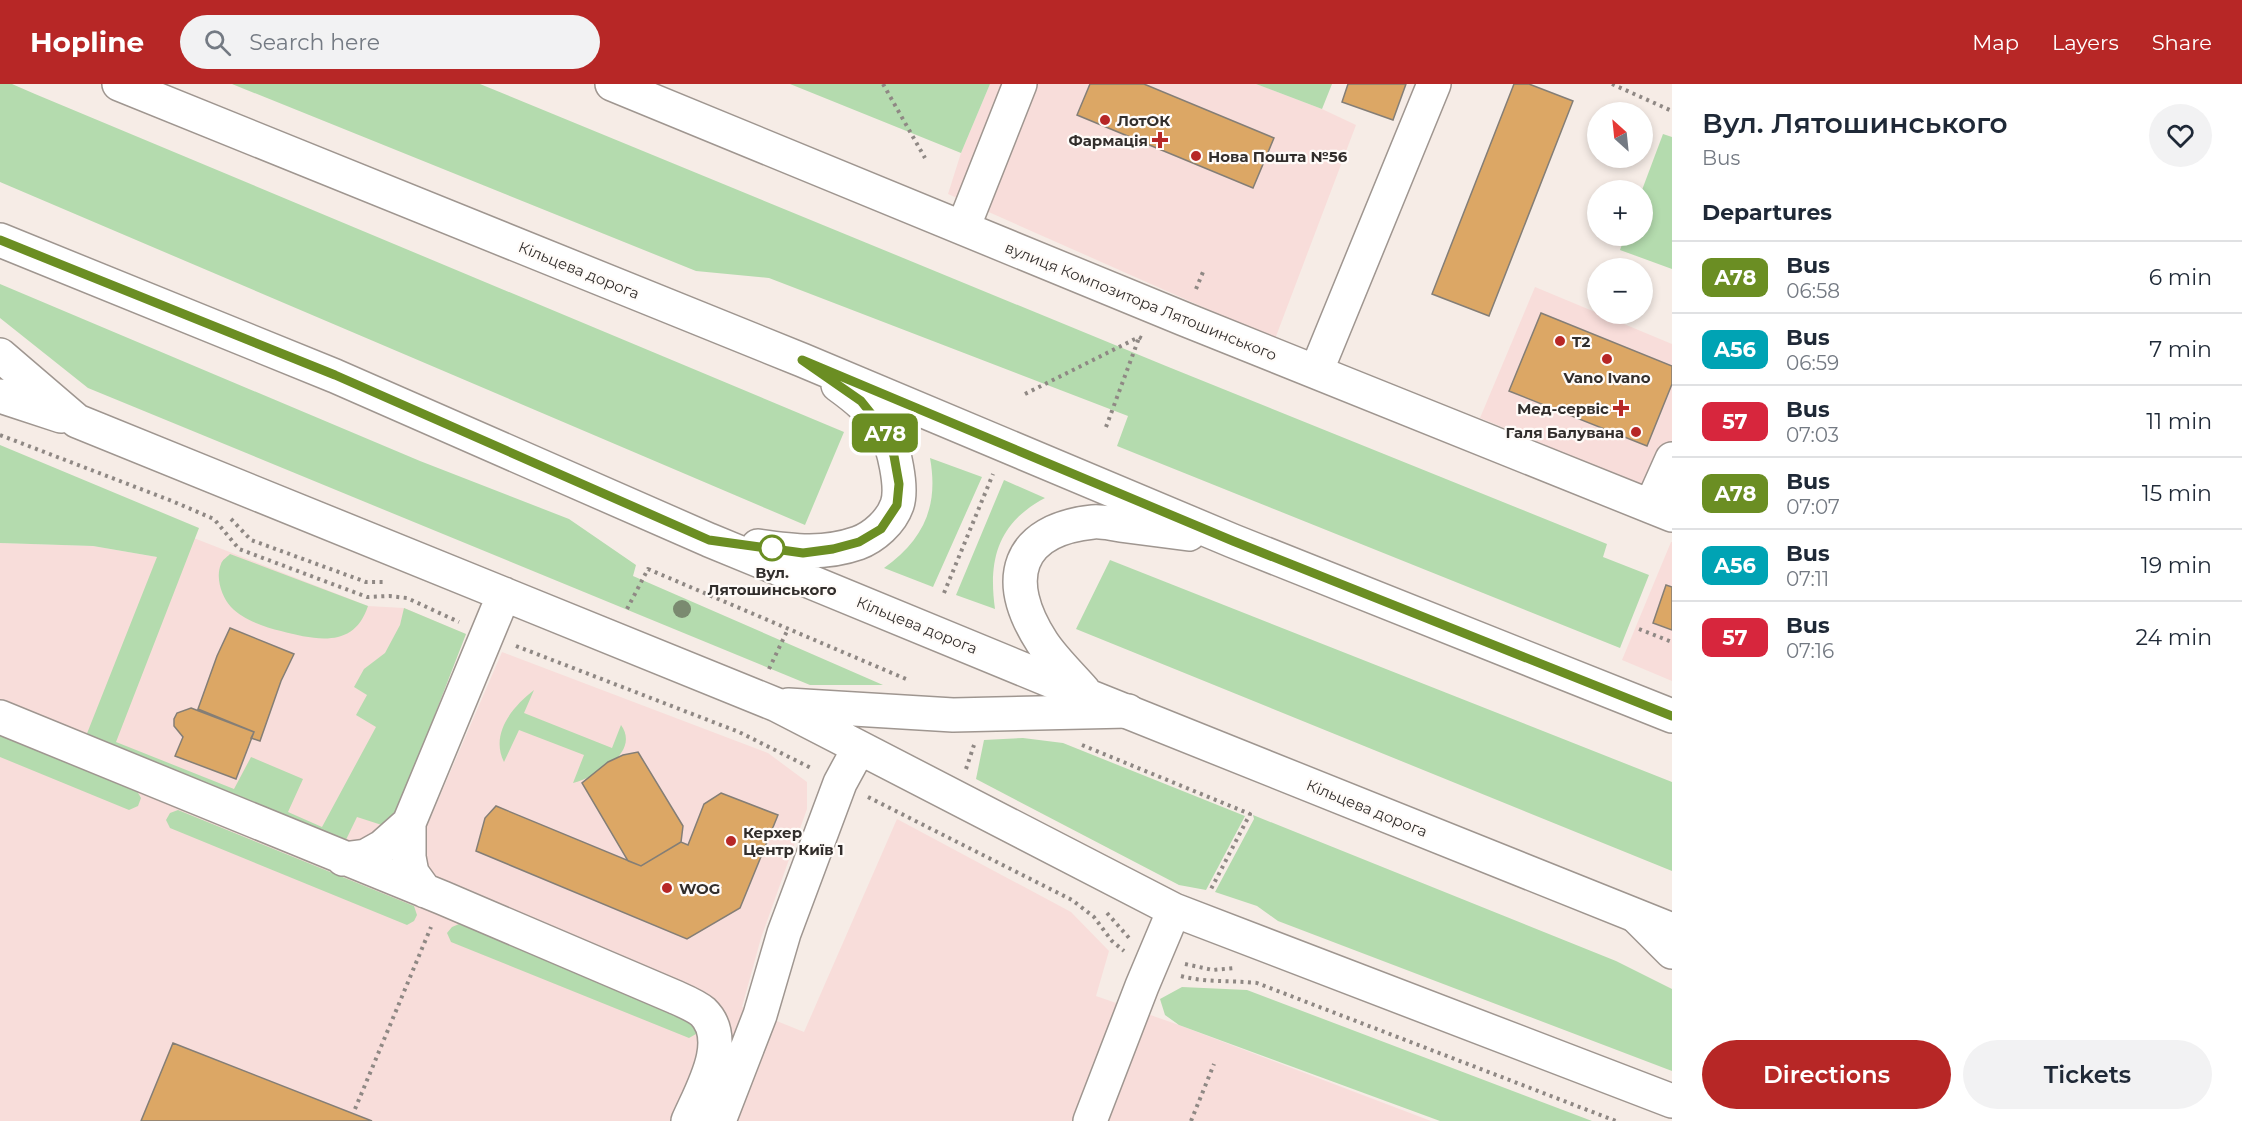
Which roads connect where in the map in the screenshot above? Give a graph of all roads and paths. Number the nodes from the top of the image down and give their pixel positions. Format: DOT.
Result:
graph roads {
  1 [pos="119,84"];
  2 [pos="612,84"];
  3 [pos="883,84"];
  4 [pos="1020,84"];
  5 [pos="1434,84"];
  6 [pos="1612,84"];
  7 [pos="1672,111"];
  8 [pos="925,158"];
  9 [pos="963,228"];
  10 [pos="0,240"];
  11 [pos="1203,272"];
  12 [pos="1184,319"];
  13 [pos="1139,337"];
  14 [pos="1149,341"];
  15 [pos="0,355"];
  16 [pos="802,360"];
  17 [pos="1316,372"];
  18 [pos="1025,394"];
  19 [pos="0,396"];
  20 [pos="77,421"];
  21 [pos="1106,427"];
  22 [pos="0,435"];
  23 [pos="1672,459"];
  24 [pos="993,474"];
  25 [pos="1661,511"];
  26 [pos="709,540"];
  27 [pos="1233,541"];
  28 [pos="944,593"];
  29 [pos="504,594"];
  30 [pos="625,613"];
  31 [pos="788,629"];
  32 [pos="1639,629"];
  33 [pos="487,635"];
  34 [pos="1672,642"];
  35 [pos="767,673"];
  36 [pos="908,680"];
  37 [pos="1088,696"];
  38 [pos="777,705"];
  39 [pos="1128,711"];
  40 [pos="1672,716"];
  41 [pos="0,717"];
  42 [pos="1076,742"];
  43 [pos="859,748"];
  44 [pos="840,783"];
  45 [pos="409,822"];
  46 [pos="343,859"];
  47 [pos="434,895"];
  48 [pos="1207,897"];
  49 [pos="1174,910"];
  50 [pos="1637,917"];
  51 [pos="1672,930"];
  52 [pos="1672,952"];
  53 [pos="1131,958"];
  54 [pos="1171,974"];
  55 [pos="1214,1064"];
  56 [pos="1672,1101"];
  57 [pos="355,1109"];
  58 [pos="688,1121"];
  59 [pos="719,1121"];
  60 [pos="1090,1121"];
  61 [pos="1191,1121"];
  62 [pos="1616,1121"];
  1 -- 16 [label="main road, Кільцева дорога"];
  2 -- 9 [label="main road, вулиця Композитора Лятошинського"];
  3 -- 8 [label="path"];
  4 -- 9 [label="main road"];
  5 -- 17 [label="main road"];
  6 -- 7 [label="path"];
  9 -- 12 [label="main road, вулиця Композитора Лятошинського"];
  10 -- 26 [label="main road, Кільцева дорога"];
  11 -- 12 [label="path"];
  12 -- 17 [label="main road, вулиця Композитора Лятошинського"];
  13 -- 14 [label="path"];
  13 -- 18 [label="path"];
  13 -- 21 [label="path"];
  15 -- 20 [label="main road"];
  16 -- 26 [label="main road"];
  16 -- 27 [label="main road, Кільцева дорога"];
  17 -- 25 [label="main road, вулиця Композитора Лятошинського"];
  19 -- 20 [label="main road"];
  20 -- 29 [label="main road"];
  22 -- 33 [label="path"];
  23 -- 25 [label="main road"];
  24 -- 28 [label="path"];
  26 -- 37 [label="main road, Кільцева дорога"];
  27 -- 37 [label="main road"];
  27 -- 40 [label="main road, Кільцева дорога"];
  29 -- 33 [label="main road"];
  29 -- 38 [label="main road"];
  30 -- 31 [label="path"];
  31 -- 35 [label="path"];
  31 -- 36 [label="path"];
  32 -- 34 [label="path"];
  33 -- 44 [label="path"];
  33 -- 45 [label="main road"];
  37 -- 39 [label="main road, Кільцева дорога"];
  38 -- 39 [label="main road"];
  38 -- 43 [label="main road"];
  39 -- 50 [label="main road, Кільцева дорога"];
  41 -- 46 [label="main road"];
  42 -- 48 [label="path"];
  43 -- 44 [label="main road"];
  43 -- 49 [label="main road"];
  44 -- 53 [label="path"];
  44 -- 59 [label="main road"];
  45 -- 46 [label="main road"];
  45 -- 47 [label="main road"];
  46 -- 47 [label="main road"];
  47 -- 57 [label="path"];
  47 -- 58 [label="main road"];
  49 -- 56 [label="main road"];
  49 -- 60 [label="main road"];
  50 -- 51 [label="main road, Кільцева дорога"];
  50 -- 52 [label="main road"];
  54 -- 62 [label="path"];
  55 -- 61 [label="path"];
}
